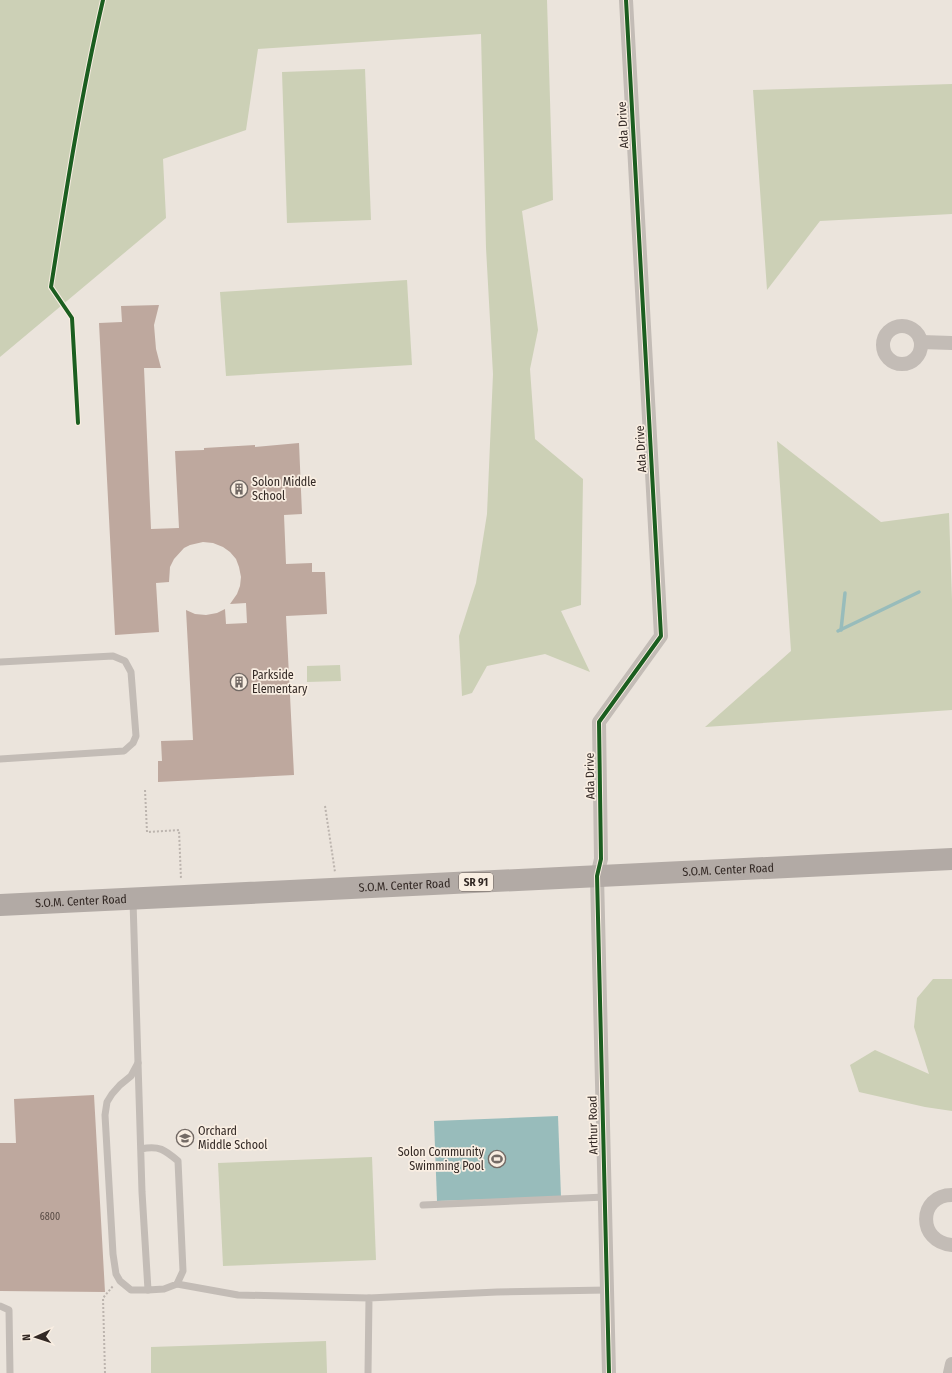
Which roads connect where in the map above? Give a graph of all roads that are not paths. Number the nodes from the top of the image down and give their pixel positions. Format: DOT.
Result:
graph roads {
  1 [pos="626,0"];
  2 [pos="921,342"];
  3 [pos="952,343"];
  4 [pos="0,662"];
  5 [pos="0,759"];
  6 [pos="952,859"];
  7 [pos="597,876"];
  8 [pos="133,899"];
  9 [pos="0,905"];
  10 [pos="139,1061"];
  11 [pos="141,1148"];
  12 [pos="952,1195"];
  13 [pos="605,1198"];
  14 [pos="423,1205"];
  15 [pos="952,1245"];
  16 [pos="177,1284"];
  17 [pos="148,1290"];
  18 [pos="607,1290"];
  19 [pos="369,1298"];
  20 [pos="0,1306"];
  21 [pos="952,1364"];
  22 [pos="10,1373"];
  23 [pos="368,1373"];
  24 [pos="610,1373"];
  25 [pos="950,1373"];
  1 -- 7 [label="street, Ada Drive"];
  2 -- 3 [label="street"];
  4 -- 5 [label="lane"];
  6 -- 7 [label="main road, S.O.M. Center Road / SR 91"];
  7 -- 8 [label="main road, S.O.M. Center Road / SR 91"];
  7 -- 13 [label="street, Arthur Road"];
  8 -- 9 [label="main road, S.O.M. Center Road / SR 91"];
  8 -- 10 [label="lane"];
  10 -- 11 [label="lane"];
  10 -- 17 [label="lane"];
  11 -- 16 [label="lane"];
  11 -- 17 [label="lane"];
  12 -- 15 [label="street"];
  13 -- 14 [label="lane"];
  13 -- 18 [label="street, Arthur Road"];
  16 -- 17 [label="lane"];
  16 -- 19 [label="lane"];
  18 -- 19 [label="lane"];
  18 -- 24 [label="street, Arthur Road"];
  19 -- 23 [label="lane"];
  20 -- 22 [label="lane"];
  21 -- 25 [label="street"];
}
